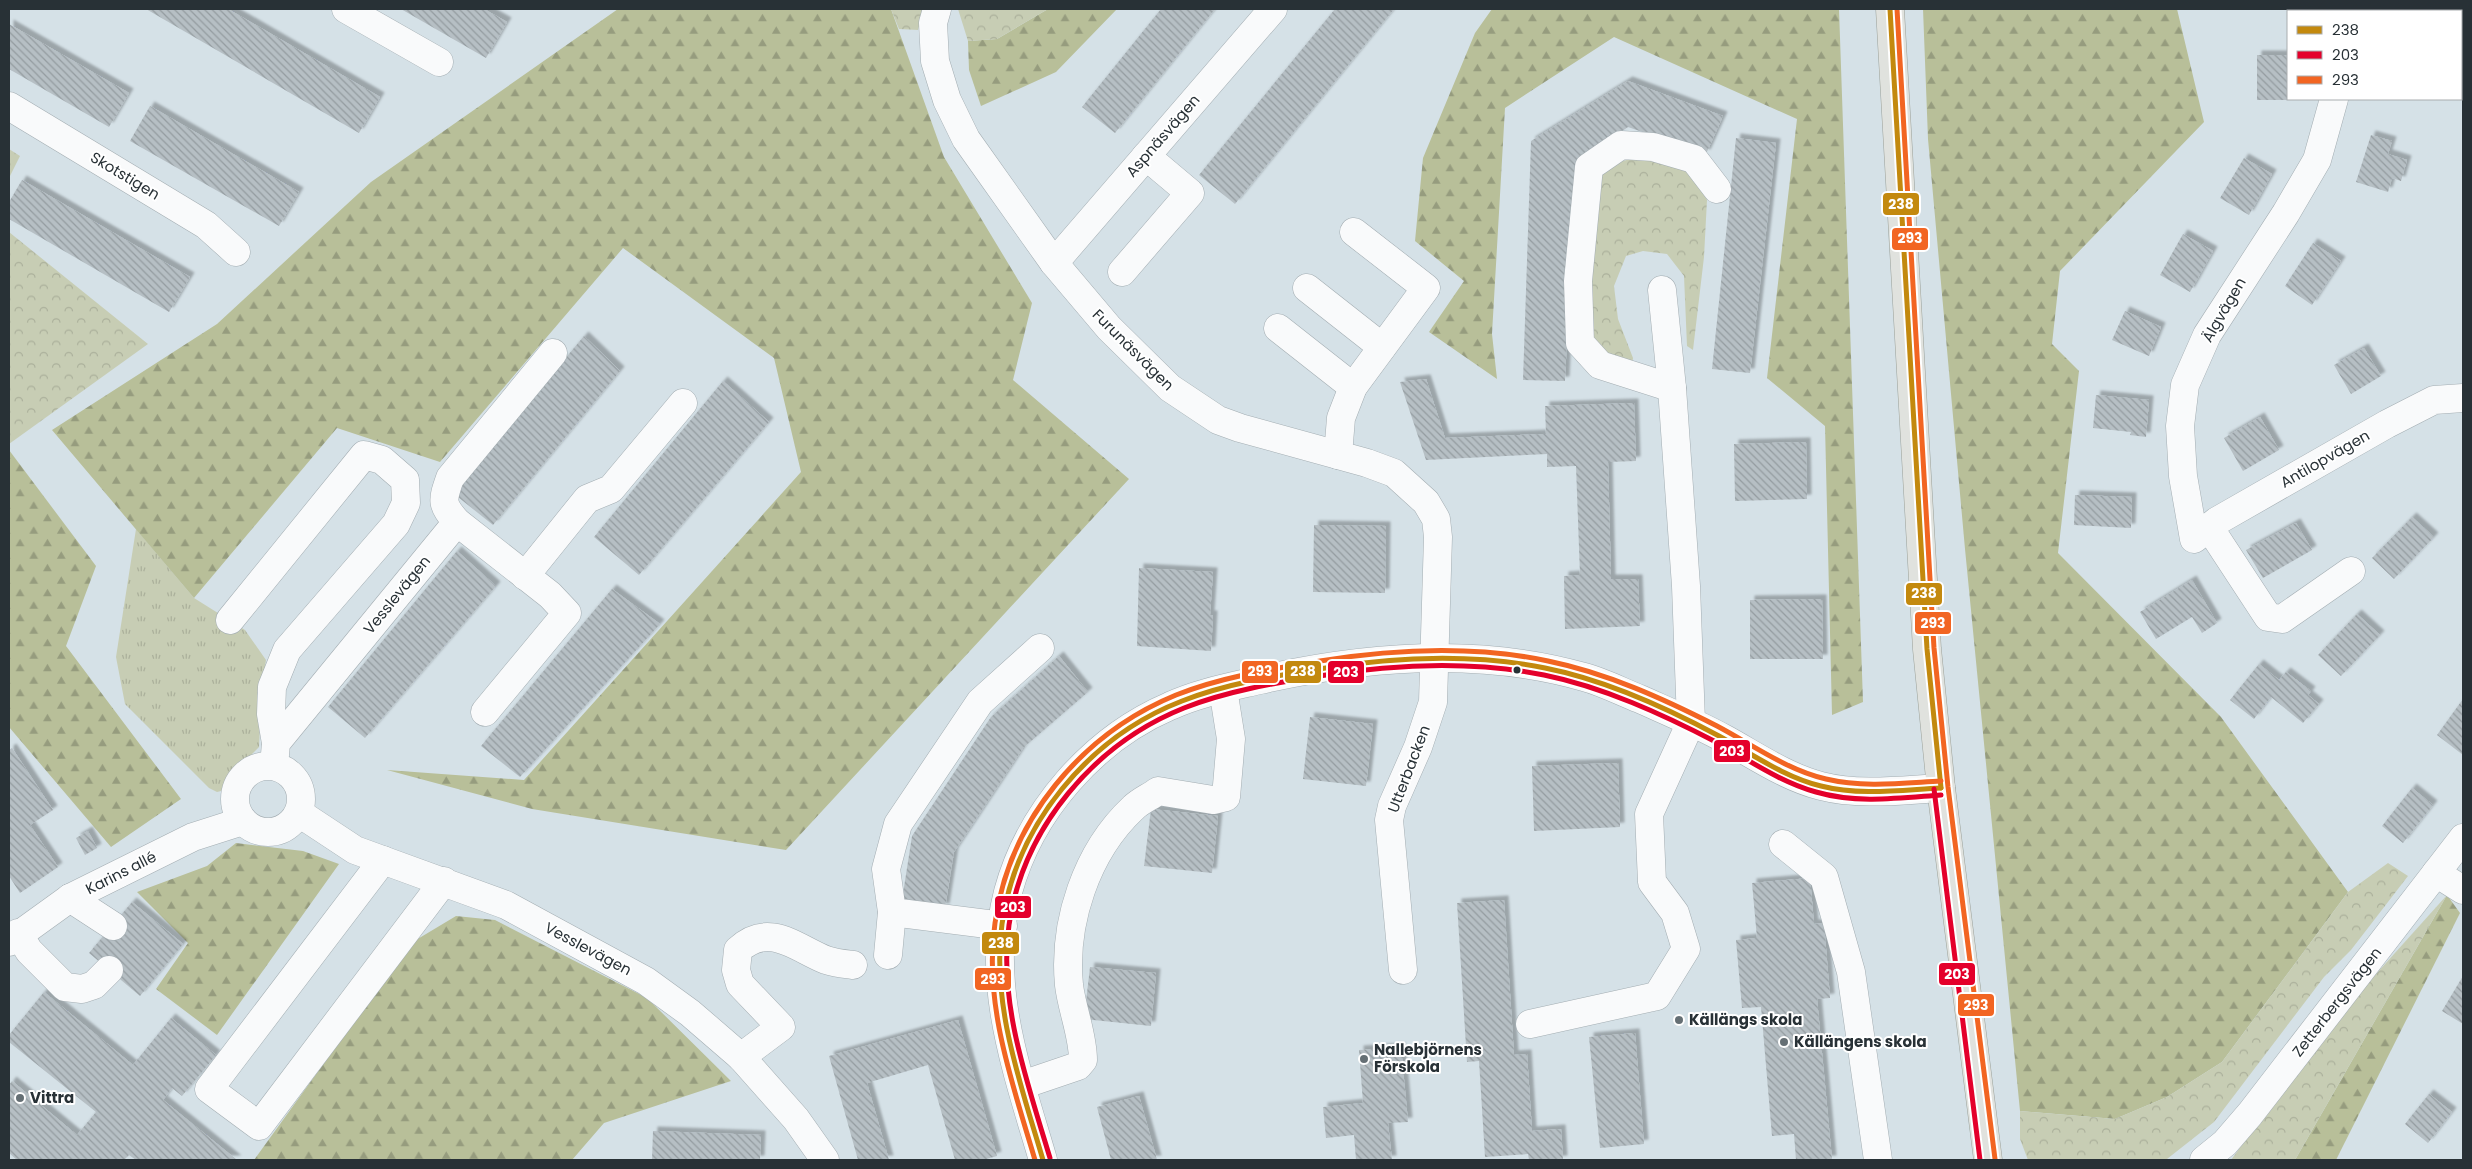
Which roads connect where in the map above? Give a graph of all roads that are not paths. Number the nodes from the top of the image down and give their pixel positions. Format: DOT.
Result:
graph roads {
  1 [pos="346,9"];
  2 [pos="937,9"];
  3 [pos="1273,9"];
  4 [pos="1890,9"];
  5 [pos="439,62"];
  6 [pos="2334,100"];
  7 [pos="9,106"];
  8 [pos="1146,156"];
  9 [pos="1717,189"];
  10 [pos="1354,232"];
  11 [pos="236,252"];
  12 [pos="1054,263"];
  13 [pos="1122,272"];
  14 [pos="1307,288"];
  15 [pos="1662,290"];
  16 [pos="1278,328"];
  17 [pos="1382,346"];
  18 [pos="553,353"];
  19 [pos="1353,386"];
  20 [pos="1672,388"];
  21 [pos="2463,398"];
  22 [pos="683,403"];
  23 [pos="1338,455"];
  24 [pos="457,522"];
  25 [pos="2201,533"];
  26 [pos="2351,571"];
  27 [pos="526,576"];
  28 [pos="230,620"];
  29 [pos="1040,648"];
  30 [pos="1434,658"];
  31 [pos="1224,688"];
  32 [pos="485,712"];
  33 [pos="1691,722"];
  34 [pos="275,754"];
  35 [pos="1941,788"];
  36 [pos="299,813"];
  37 [pos="243,820"];
  38 [pos="2463,838"];
  39 [pos="1783,844"];
  40 [pos="383,860"];
  41 [pos="2436,873"];
  42 [pos="444,881"];
  43 [pos="2463,890"];
  44 [pos="70,898"];
  45 [pos="892,912"];
  46 [pos="112,926"];
  47 [pos="1003,926"];
  48 [pos="13,937"];
  49 [pos="888,955"];
  50 [pos="853,966"];
  51 [pos="110,970"];
  52 [pos="1403,970"];
  53 [pos="1530,1024"];
  54 [pos="741,1057"];
  55 [pos="1022,1085"];
  56 [pos="825,1160"];
  57 [pos="1043,1160"];
  58 [pos="1878,1160"];
  59 [pos="1988,1160"];
  60 [pos="2204,1160"];
  1 -- 5 [label="street"];
  2 -- 12 [label="street, Furunäsvägen"];
  3 -- 8 [label="street, Aspnäsvägen"];
  4 -- 35 [label="main road"];
  6 -- 25 [label="street, Älgvägen"];
  7 -- 11 [label="street, Skotstigen"];
  8 -- 12 [label="street, Aspnäsvägen"];
  8 -- 13 [label="street"];
  9 -- 20 [label="street"];
  10 -- 17 [label="street"];
  12 -- 23 [label="street, Furunäsvägen"];
  14 -- 17 [label="street"];
  15 -- 20 [label="street"];
  16 -- 19 [label="street"];
  17 -- 19 [label="street"];
  18 -- 24 [label="street"];
  19 -- 23 [label="street"];
  20 -- 33 [label="street"];
  21 -- 25 [label="street, Antilopvägen"];
  22 -- 27 [label="street"];
  23 -- 30 [label="street, Furunäsvägen"];
  24 -- 27 [label="street"];
  24 -- 34 [label="street, Vesslevägen"];
  25 -- 26 [label="street"];
  27 -- 32 [label="street"];
  28 -- 34 [label="street"];
  29 -- 45 [label="street"];
  30 -- 31 [label="street"];
  30 -- 33 [label="street"];
  30 -- 52 [label="street, Utterbacken"];
  31 -- 47 [label="street"];
  31 -- 55 [label="street"];
  33 -- 35 [label="street"];
  33 -- 53 [label="street"];
  34 -- 36 [label="street"];
  34 -- 37 [label="street"];
  35 -- 59 [label="main road"];
  36 -- 37 [label="street"];
  36 -- 40 [label="street, Vesslevägen"];
  37 -- 44 [label="street, Karins allé"];
  38 -- 41 [label="street, Zetterbergsvägen"];
  39 -- 58 [label="street"];
  40 -- 42 [label="street, Vesslevägen"];
  40 -- 42 [label="street"];
  41 -- 43 [label="street"];
  41 -- 60 [label="street, Zetterbergsvägen"];
  42 -- 54 [label="street, Vesslevägen"];
  44 -- 46 [label="street"];
  44 -- 48 [label="street, Karins allé"];
  45 -- 47 [label="street"];
  45 -- 49 [label="street"];
  47 -- 55 [label="street"];
  48 -- 51 [label="street"];
  50 -- 54 [label="street"];
  54 -- 56 [label="street, Vesslevägen"];
  55 -- 57 [label="street"];
}
